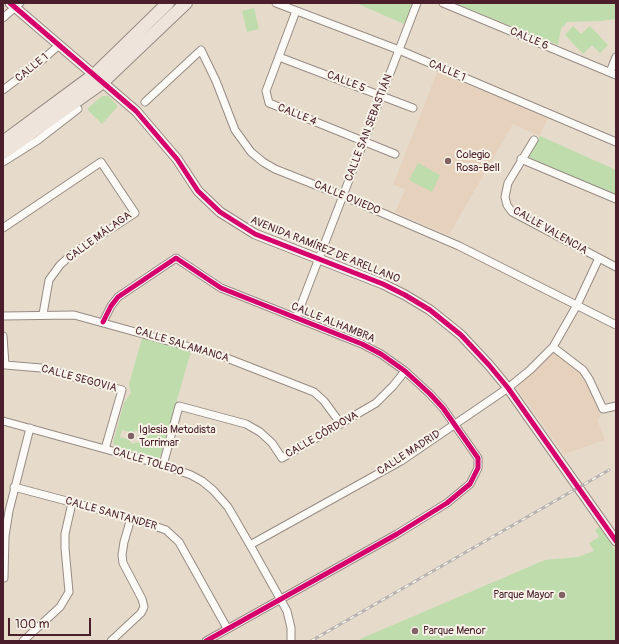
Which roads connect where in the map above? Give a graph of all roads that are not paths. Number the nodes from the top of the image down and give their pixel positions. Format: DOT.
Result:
graph roads {
  1 [pos="168,3"];
  2 [pos="186,3"];
  3 [pos="276,3"];
  4 [pos="417,3"];
  5 [pos="443,3"];
  6 [pos="15,5"];
  7 [pos="296,11"];
  8 [pos="3,18"];
  9 [pos="59,45"];
  10 [pos="399,50"];
  11 [pos="279,57"];
  12 [pos="616,57"];
  13 [pos="613,74"];
  14 [pos="99,78"];
  15 [pos="3,90"];
  16 [pos="381,96"];
  17 [pos="146,102"];
  18 [pos="413,108"];
  19 [pos="78,109"];
  20 [pos="534,140"];
  21 [pos="3,142"];
  22 [pos="364,142"];
  23 [pos="616,142"];
  24 [pos="3,153"];
  25 [pos="395,154"];
  26 [pos="521,159"];
  27 [pos="3,162"];
  28 [pos="343,196"];
  29 [pos="616,199"];
  30 [pos="3,228"];
  31 [pos="599,258"];
  32 [pos="319,259"];
  33 [pos="616,267"];
  34 [pos="577,305"];
  35 [pos="43,314"];
  36 [pos="3,316"];
  37 [pos="296,318"];
  38 [pos="103,322"];
  39 [pos="616,325"];
  40 [pos="3,336"];
  41 [pos="553,347"];
  42 [pos="405,370"];
  43 [pos="508,388"];
  44 [pos="616,406"];
  45 [pos="3,421"];
  46 [pos="341,424"];
  47 [pos="454,424"];
  48 [pos="30,428"];
  49 [pos="105,449"];
  50 [pos="163,465"];
  51 [pos="14,487"];
  52 [pos="72,503"];
  53 [pos="131,518"];
  54 [pos="616,541"];
  55 [pos="250,545"];
  56 [pos="4,578"];
  57 [pos="280,598"];
  58 [pos="227,628"];
  59 [pos="23,641"];
  60 [pos="111,641"];
  61 [pos="206,641"];
  62 [pos="291,641"];
  1 -- 14 [label="highway"];
  2 -- 14 [label="highway"];
  3 -- 7 [label="street, CALLE 1"];
  4 -- 10 [label="street"];
  5 -- 13 [label="street, CALLE 6"];
  6 -- 8 [label="street"];
  6 -- 9 [label="street, AVENIDA RAMÍREZ DE ARELLANO"];
  7 -- 10 [label="street, CALLE 1"];
  7 -- 11 [label="street, CALLE 4"];
  9 -- 14 [label="street, AVENIDA RAMÍREZ DE ARELLANO"];
  9 -- 15 [label="street, CALLE 1"];
  10 -- 16 [label="street, CALLE SAN SEBASTIÁN"];
  10 -- 23 [label="street, CALLE 1"];
  11 -- 16 [label="street, CALLE 5"];
  11 -- 22 [label="street, CALLE 4"];
  12 -- 13 [label="street"];
  14 -- 21 [label="highway"];
  14 -- 24 [label="highway"];
  14 -- 32 [label="street, AVENIDA RAMÍREZ DE ARELLANO"];
  16 -- 18 [label="street, CALLE 5"];
  16 -- 22 [label="street, CALLE SAN SEBASTIÁN"];
  17 -- 28 [label="street, CALLE OVIEDO"];
  19 -- 27 [label="street"];
  20 -- 26 [label="street, CALLE VALENCIA"];
  22 -- 25 [label="street, CALLE 4"];
  22 -- 28 [label="street, CALLE SAN SEBASTIÁN"];
  26 -- 29 [label="street"];
  26 -- 31 [label="street, CALLE VALENCIA"];
  28 -- 32 [label="street, CALLE SAN SEBASTIÁN"];
  28 -- 34 [label="street, CALLE OVIEDO"];
  30 -- 35 [label="street, CALLE MÁLAGA"];
  31 -- 33 [label="street, CALLE VALENCIA"];
  31 -- 34 [label="street, CALLE MADRID"];
  32 -- 37 [label="street, CALLE SAN SEBASTIÁN"];
  32 -- 43 [label="street, AVENIDA RAMÍREZ DE ARELLANO"];
  34 -- 39 [label="street, CALLE OVIEDO"];
  34 -- 41 [label="street, CALLE MADRID"];
  35 -- 36 [label="street, CALLE SALAMANCA"];
  35 -- 38 [label="street, CALLE SALAMANCA"];
  37 -- 38 [label="street, CALLE ALHAMBRA"];
  37 -- 42 [label="street, CALLE ALHAMBRA"];
  38 -- 46 [label="street, CALLE SALAMANCA"];
  40 -- 49 [label="street, CALLE SEGOVIA"];
  41 -- 43 [label="street, CALLE MADRID"];
  41 -- 44 [label="street"];
  42 -- 46 [label="street, CALLE CÓRDOVA"];
  42 -- 47 [label="street, CALLE ALHAMBRA"];
  43 -- 47 [label="street, CALLE MADRID"];
  43 -- 54 [label="street, AVENIDA RAMÍREZ DE ARELLANO"];
  45 -- 48 [label="street, CALLE TOLEDO"];
  46 -- 50 [label="street, CALLE CÓRDOVA"];
  47 -- 55 [label="street, CALLE MADRID"];
  47 -- 57 [label="street, CALLE ALHAMBRA"];
  48 -- 49 [label="street, CALLE TOLEDO"];
  48 -- 51 [label="street"];
  49 -- 50 [label="street, CALLE TOLEDO"];
  50 -- 55 [label="street, CALLE TOLEDO"];
  51 -- 52 [label="street, CALLE SANTANDER"];
  51 -- 56 [label="street"];
  52 -- 53 [label="street, CALLE SANTANDER"];
  52 -- 59 [label="street"];
  53 -- 58 [label="street, CALLE SANTANDER"];
  53 -- 60 [label="street"];
  55 -- 57 [label="street, CALLE TOLEDO"];
  57 -- 58 [label="street, CALLE ALHAMBRA"];
  57 -- 62 [label="street, CALLE TOLEDO"];
  58 -- 61 [label="street, CALLE ALHAMBRA"];
}
